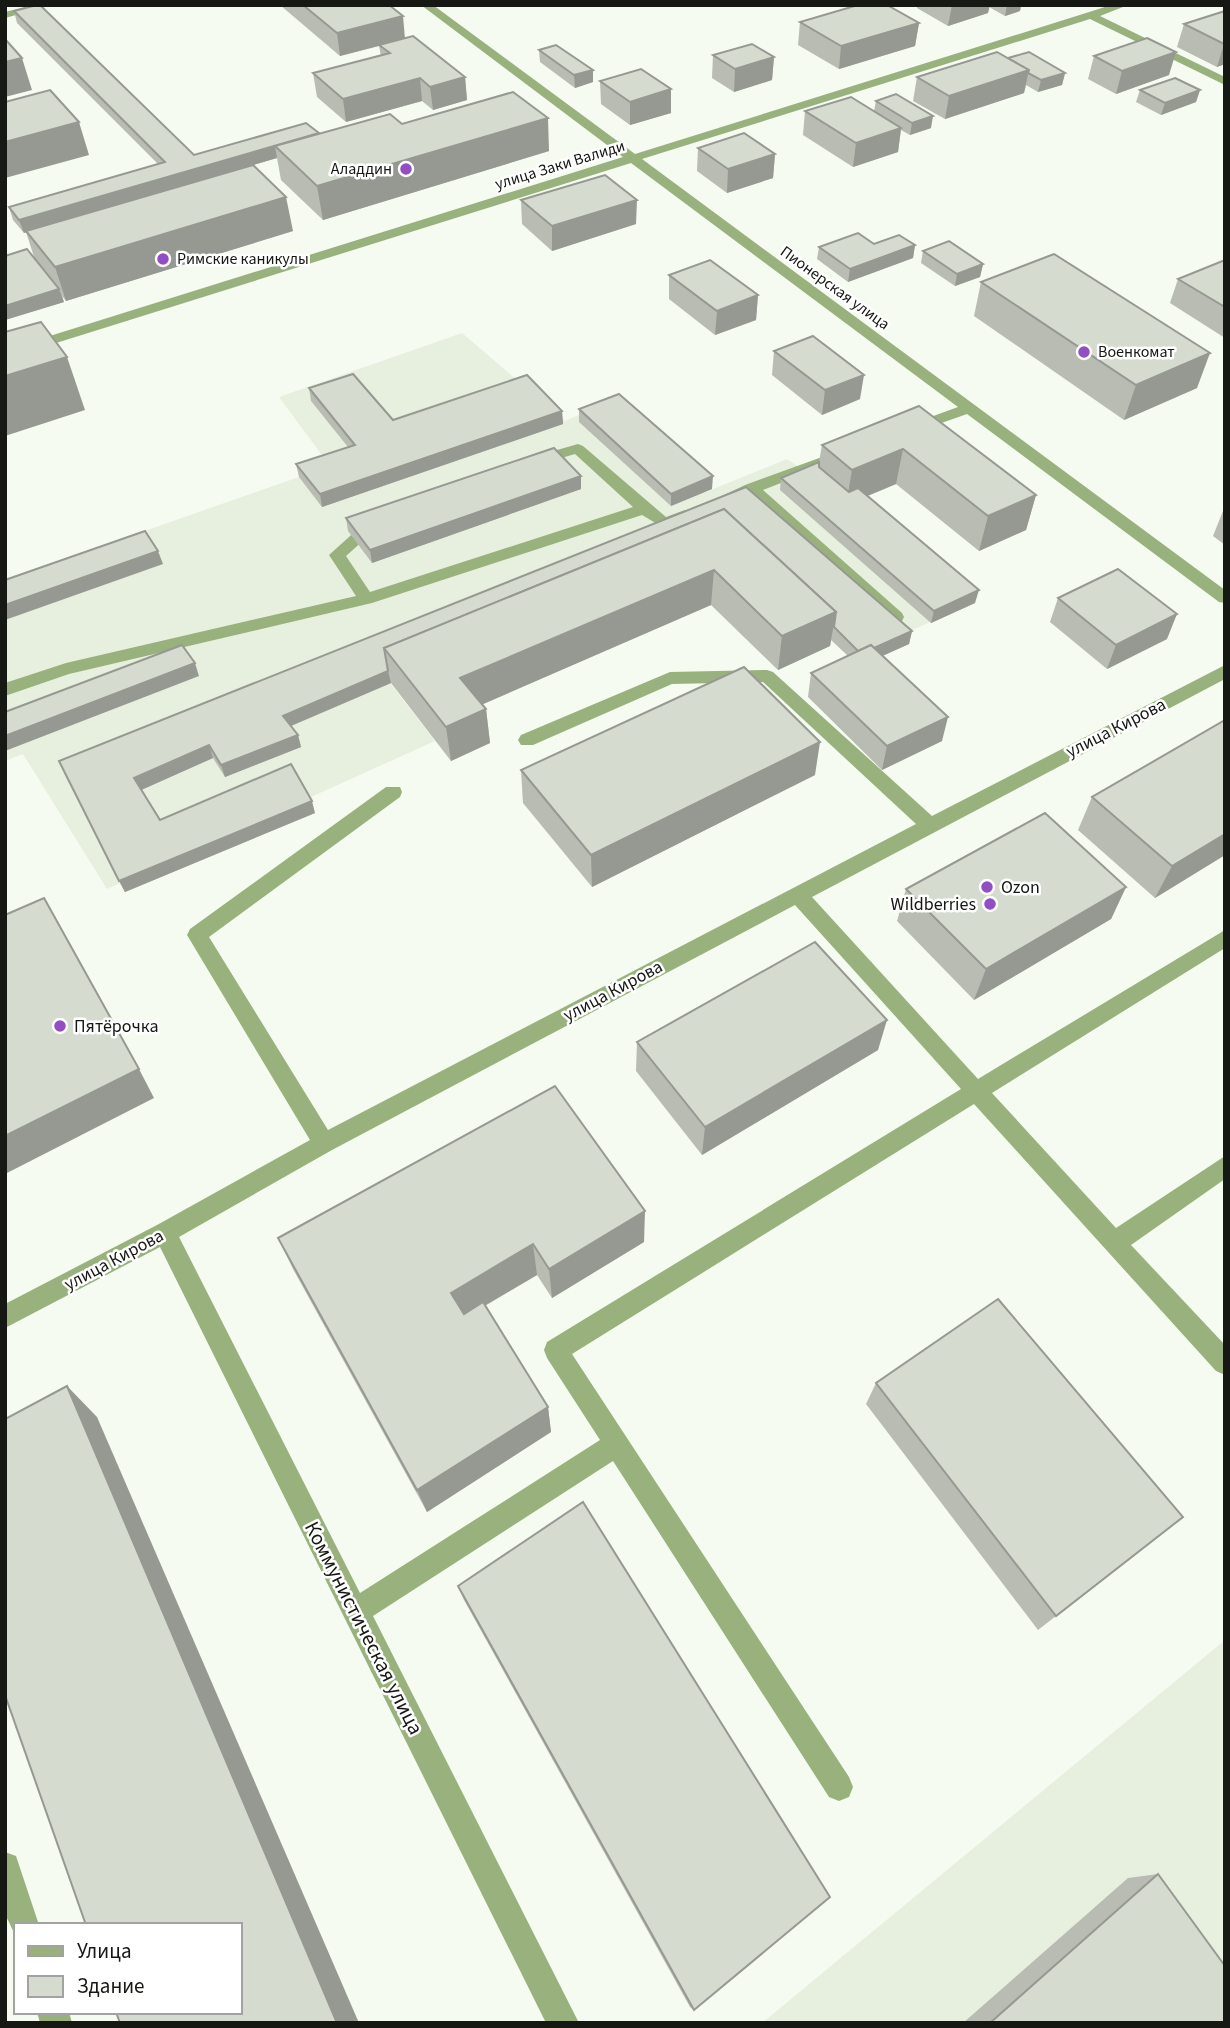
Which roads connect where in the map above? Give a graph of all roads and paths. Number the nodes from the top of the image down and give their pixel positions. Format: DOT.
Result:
graph roads {
  1 [pos="47,5"];
  2 [pos="426,5"];
  3 [pos="1123,5"];
  4 [pos="5,15"];
  5 [pos="1090,15"];
  6 [pos="1225,82"];
  7 [pos="631,160"];
  8 [pos="5,355"];
  9 [pos="968,408"];
  10 [pos="900,433"];
  11 [pos="838,456"];
  12 [pos="514,467"];
  13 [pos="751,488"];
  14 [pos="390,509"];
  15 [pos="644,509"];
  16 [pos="664,523"];
  17 [pos="639,533"];
  18 [pos="1225,598"];
  19 [pos="366,599"];
  20 [pos="897,618"];
  21 [pos="1225,671"];
  22 [pos="5,690"];
  23 [pos="527,740"];
  24 [pos="393,792"];
  25 [pos="929,825"];
  26 [pos="797,894"];
  27 [pos="1225,938"];
  28 [pos="976,1091"];
  29 [pos="324,1143"];
  30 [pos="1225,1167"];
  31 [pos="165,1233"];
  32 [pos="1114,1243"];
  33 [pos="5,1317"];
  34 [pos="1225,1363"];
  35 [pos="616,1444"];
  36 [pos="355,1612"];
  37 [pos="839,1787"];
  38 [pos="5,1867"];
  39 [pos="23,1923"];
  40 [pos="563,2023"];
  1 -- 4 [label="street"];
  2 -- 7 [label="street, Пионерская улица"];
  3 -- 5 [label="street, улица Заки Валиди"];
  5 -- 6 [label="street"];
  5 -- 7 [label="street, улица Заки Валиди"];
  7 -- 8 [label="street, улица Заки Валиди"];
  7 -- 9 [label="street, Пионерская улица"];
  9 -- 10 [label="street"];
  9 -- 18 [label="street, Пионерская улица"];
  11 -- 13 [label="street"];
  12 -- 15 [label="street"];
  13 -- 16 [label="street"];
  13 -- 20 [label="street"];
  14 -- 19 [label="street"];
  15 -- 16 [label="street"];
  15 -- 19 [label="street"];
  16 -- 17 [label="street"];
  19 -- 22 [label="street"];
  21 -- 25 [label="street, улица Кирова"];
  23 -- 25 [label="street"];
  24 -- 29 [label="street"];
  25 -- 26 [label="street, улица Кирова"];
  26 -- 28 [label="street"];
  26 -- 29 [label="street, улица Кирова"];
  27 -- 28 [label="street"];
  28 -- 32 [label="street"];
  28 -- 35 [label="street"];
  29 -- 31 [label="street, улица Кирова"];
  30 -- 32 [label="street"];
  31 -- 33 [label="street, улица Кирова"];
  31 -- 36 [label="street, Коммунистическая улица"];
  32 -- 34 [label="street"];
  35 -- 36 [label="street"];
  35 -- 37 [label="street"];
  36 -- 40 [label="street, Коммунистическая улица"];
  38 -- 39 [label="street"];
}
